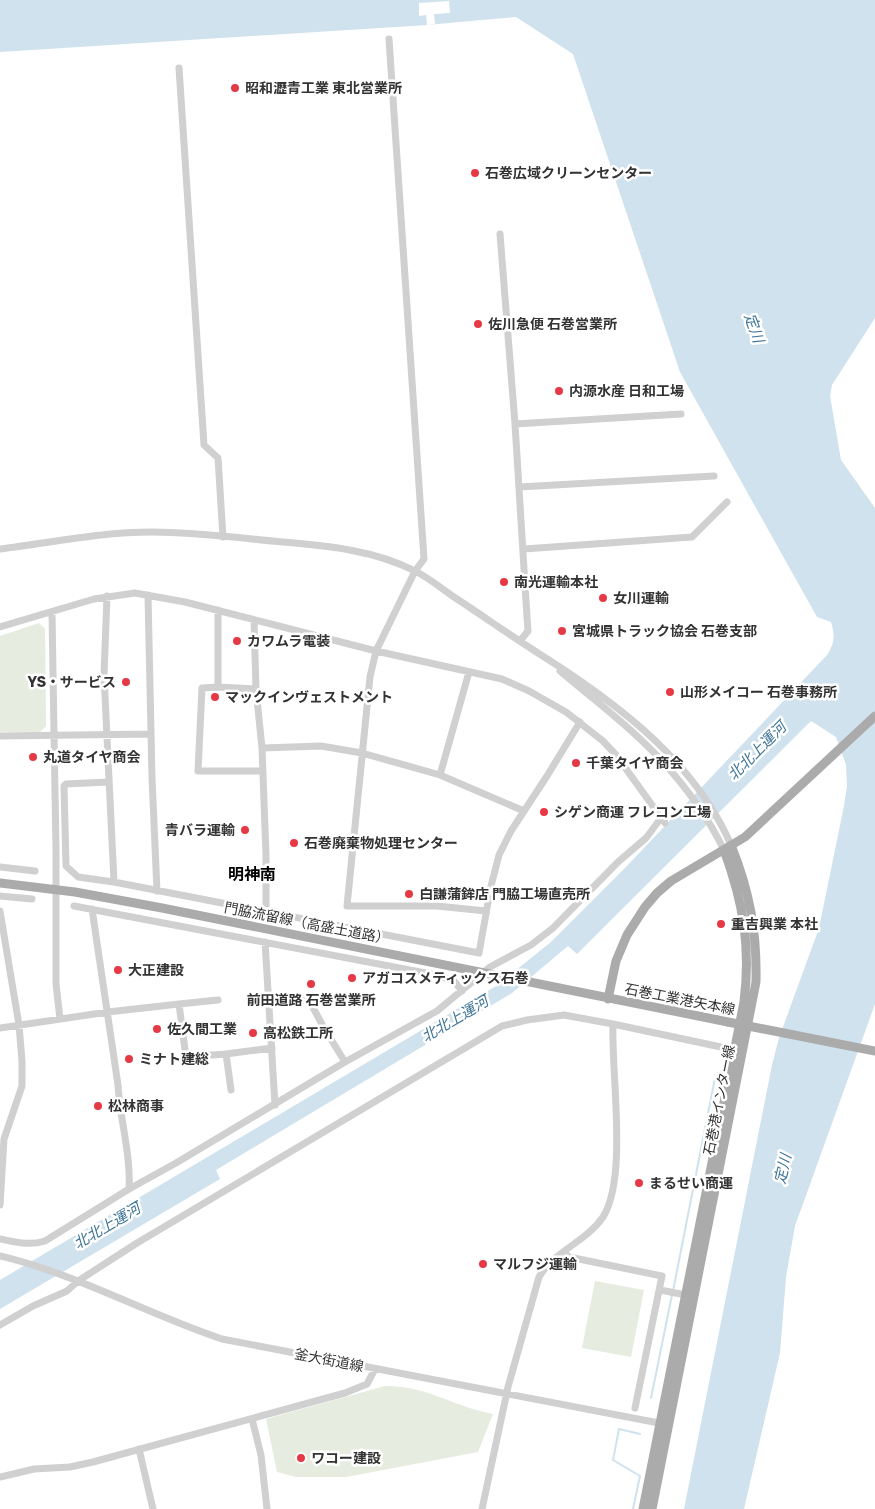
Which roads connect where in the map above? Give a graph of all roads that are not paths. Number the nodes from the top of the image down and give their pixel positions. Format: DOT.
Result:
graph roads {
  1 [pos="389,39"];
  2 [pos="179,68"];
  3 [pos="500,234"];
  4 [pos="681,414"];
  5 [pos="515,424"];
  6 [pos="714,476"];
  7 [pos="519,487"];
  8 [pos="727,502"];
  9 [pos="223,537"];
  10 [pos="524,549"];
  11 [pos="0,550"];
  12 [pos="414,571"];
  13 [pos="148,595"];
  14 [pos="107,596"];
  15 [pos="218,610"];
  16 [pos="52,613"];
  17 [pos="254,620"];
  18 [pos="0,627"];
  19 [pos="520,642"];
  20 [pos="376,651"];
  21 [pos="549,660"];
  22 [pos="469,672"];
  23 [pos="218,687"];
  24 [pos="256,689"];
  25 [pos="875,716"];
  26 [pos="580,722"];
  27 [pos="106,734"];
  28 [pos="151,734"];
  29 [pos="54,735"];
  30 [pos="0,736"];
  31 [pos="262,748"];
  32 [pos="362,753"];
  33 [pos="262,771"];
  34 [pos="440,775"];
  35 [pos="108,782"];
  36 [pos="524,811"];
  37 [pos="728,848"];
  38 [pos="0,867"];
  39 [pos="34,871"];
  40 [pos="114,882"];
  41 [pos="0,883"];
  42 [pos="56,890"];
  43 [pos="157,891"];
  44 [pos="0,896"];
  45 [pos="32,899"];
  46 [pos="74,906"];
  47 [pos="92,909"];
  48 [pos="0,911"];
  49 [pos="486,911"];
  50 [pos="266,912"];
  51 [pos="265,942"];
  52 [pos="484,973"];
  53 [pos="462,991"];
  54 [pos="608,998"];
  55 [pos="218,1000"];
  56 [pos="269,1002"];
  57 [pos="179,1004"];
  58 [pos="108,1012"];
  59 [pos="60,1019"];
  60 [pos="613,1024"];
  61 [pos="19,1025"];
  62 [pos="0,1028"];
  63 [pos="272,1048"];
  64 [pos="735,1050"];
  65 [pos="875,1051"];
  66 [pos="226,1054"];
  67 [pos="345,1062"];
  68 [pos="230,1090"];
  69 [pos="275,1104"];
  70 [pos="129,1188"];
  71 [pos="0,1205"];
  72 [pos="0,1238"];
  73 [pos="564,1252"];
  74 [pos="0,1256"];
  75 [pos="78,1281"];
  76 [pos="660,1290"];
  77 [pos="686,1295"];
  78 [pos="0,1325"];
  79 [pos="376,1369"];
  80 [pos="507,1394"];
  81 [pos="635,1408"];
  82 [pos="252,1419"];
  83 [pos="665,1424"];
  84 [pos="139,1449"];
  85 [pos="0,1477"];
  86 [pos="153,1509"];
  87 [pos="267,1509"];
  88 [pos="482,1509"];
  89 [pos="643,1509"];
  90 [pos="652,1509"];
  1 -- 12 [label="street"];
  2 -- 9 [label="street"];
  3 -- 5 [label="street"];
  4 -- 5 [label="street"];
  5 -- 7 [label="street"];
  6 -- 7 [label="street"];
  7 -- 10 [label="street"];
  8 -- 10 [label="street"];
  9 -- 11 [label="street"];
  9 -- 12 [label="street"];
  10 -- 19 [label="street"];
  12 -- 19 [label="street"];
  12 -- 20 [label="street"];
  13 -- 14 [label="street"];
  13 -- 15 [label="street"];
  13 -- 28 [label="street"];
  14 -- 16 [label="street"];
  14 -- 27 [label="street"];
  15 -- 17 [label="street"];
  15 -- 23 [label="street"];
  16 -- 18 [label="street"];
  16 -- 29 [label="street"];
  17 -- 20 [label="street"];
  17 -- 24 [label="street"];
  19 -- 21 [label="street"];
  20 -- 22 [label="street"];
  20 -- 32 [label="street"];
  21 -- 37 [label="street"];
  21 -- 37 [label="street"];
  22 -- 26 [label="street"];
  22 -- 34 [label="street"];
  23 -- 24 [label="street"];
  23 -- 33 [label="street"];
  24 -- 31 [label="street"];
  25 -- 37 [label="main road, 石巻工業港矢本線"];
  26 -- 36 [label="street"];
  26 -- 52 [label="street"];
  27 -- 28 [label="street"];
  27 -- 29 [label="street"];
  27 -- 35 [label="street"];
  28 -- 43 [label="street"];
  29 -- 30 [label="street"];
  29 -- 42 [label="street"];
  31 -- 32 [label="street"];
  31 -- 33 [label="street"];
  32 -- 34 [label="street"];
  32 -- 49 [label="street"];
  33 -- 50 [label="street"];
  34 -- 36 [label="street"];
  35 -- 40 [label="street"];
  35 -- 40 [label="street"];
  36 -- 49 [label="street"];
  37 -- 54 [label="main road, 石巻工業港矢本線"];
  37 -- 64 [label="main road, 石巻港インター線"];
  37 -- 83 [label="main road, 石巻港インター線"];
  38 -- 39 [label="street"];
  40 -- 43 [label="street"];
  41 -- 42 [label="main road, 門脇流留線（高盛土道路）"];
  42 -- 52 [label="main road, 門脇流留線（高盛土道路）"];
  42 -- 59 [label="street"];
  43 -- 50 [label="street"];
  44 -- 45 [label="street"];
  46 -- 47 [label="street"];
  47 -- 51 [label="street"];
  47 -- 58 [label="street"];
  48 -- 61 [label="street"];
  49 -- 50 [label="street"];
  51 -- 53 [label="street"];
  51 -- 56 [label="street"];
  52 -- 53 [label="street"];
  52 -- 54 [label="main road, 門脇流留線（高盛土道路）"];
  53 -- 67 [label="street"];
  54 -- 65 [label="main road, 石巻工業港矢本線, bridge"];
  55 -- 57 [label="street"];
  56 -- 63 [label="street"];
  56 -- 67 [label="street"];
  57 -- 58 [label="street"];
  57 -- 66 [label="street"];
  58 -- 59 [label="street"];
  58 -- 70 [label="street"];
  59 -- 61 [label="street"];
  60 -- 64 [label="street"];
  60 -- 73 [label="street"];
  60 -- 75 [label="street"];
  61 -- 62 [label="street"];
  61 -- 71 [label="street"];
  63 -- 66 [label="street"];
  63 -- 69 [label="street"];
  64 -- 77 [label="main road, 石巻港インター線"];
  66 -- 68 [label="street"];
  67 -- 69 [label="street"];
  69 -- 70 [label="street"];
  70 -- 72 [label="street"];
  73 -- 76 [label="street"];
  73 -- 80 [label="street"];
  74 -- 75 [label="street, 釜大街道線"];
  75 -- 78 [label="street"];
  75 -- 79 [label="street, 釜大街道線"];
  76 -- 77 [label="street"];
  76 -- 81 [label="street"];
  77 -- 83 [label="main road, 石巻港インター線"];
  79 -- 80 [label="street, 釜大街道線"];
  79 -- 82 [label="street"];
  80 -- 83 [label="street, 釜大街道線"];
  80 -- 88 [label="street"];
  82 -- 84 [label="street"];
  82 -- 87 [label="street"];
  83 -- 89 [label="main road, 石巻港インター線"];
  83 -- 90 [label="main road, 石巻港インター線"];
  84 -- 85 [label="street"];
  84 -- 86 [label="street"];
}
